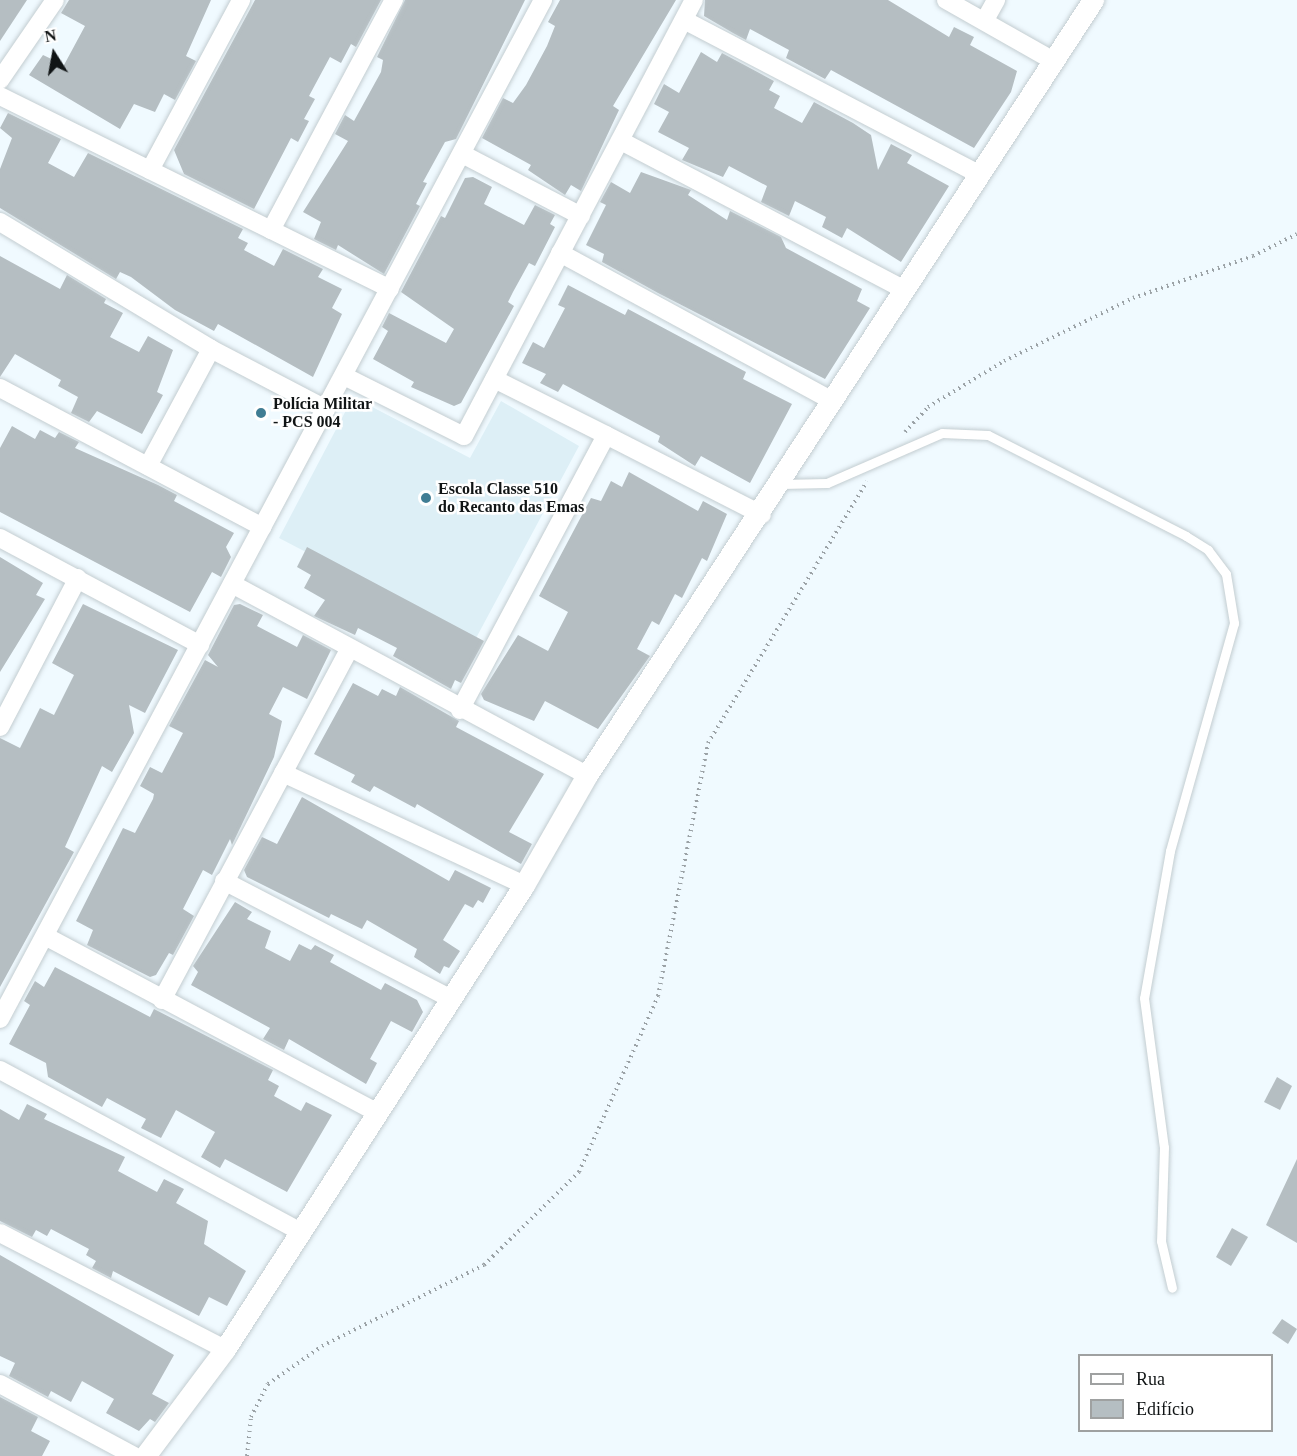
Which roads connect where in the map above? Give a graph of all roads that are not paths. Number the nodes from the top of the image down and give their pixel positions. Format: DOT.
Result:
graph roads {
  1 [pos="55,0"];
  2 [pos="241,0"];
  3 [pos="394,0"];
  4 [pos="543,0"];
  5 [pos="694,0"];
  6 [pos="946,0"];
  7 [pos="996,0"];
  8 [pos="1093,0"];
  9 [pos="684,20"];
  10 [pos="985,20"];
  11 [pos="1054,61"];
  12 [pos="0,80"];
  13 [pos="0,96"];
  14 [pos="621,141"];
  15 [pos="462,154"];
  16 [pos="150,170"];
  17 [pos="980,175"];
  18 [pos="581,216"];
  19 [pos="0,222"];
  20 [pos="271,230"];
  21 [pos="560,254"];
  22 [pos="390,289"];
  23 [pos="903,289"];
  24 [pos="211,349"];
  25 [pos="344,376"];
  26 [pos="494,379"];
  27 [pos="0,388"];
  28 [pos="833,401"];
  29 [pos="326,409"];
  30 [pos="606,435"];
  31 [pos="148,466"];
  32 [pos="781,484"];
  33 [pos="762,514"];
  34 [pos="263,527"];
  35 [pos="0,538"];
  36 [pos="78,578"];
  37 [pos="232,584"];
  38 [pos="200,645"];
  39 [pos="349,650"];
  40 [pos="460,710"];
  41 [pos="0,727"];
  42 [pos="283,773"];
  43 [pos="587,776"];
  44 [pos="224,882"];
  45 [pos="524,885"];
  46 [pos="45,936"];
  47 [pos="450,998"];
  48 [pos="162,1000"];
  49 [pos="2,1009"];
  50 [pos="0,1070"];
  51 [pos="375,1112"];
  52 [pos="299,1231"];
  53 [pos="0,1233"];
  54 [pos="1172,1288"];
  55 [pos="225,1349"];
  56 [pos="0,1384"];
  57 [pos="134,1456"];
  58 [pos="145,1456"];
  1 -- 12 [label="street"];
  2 -- 16 [label="street"];
  3 -- 20 [label="street"];
  4 -- 15 [label="street"];
  5 -- 9 [label="street"];
  6 -- 10 [label="street"];
  7 -- 10 [label="street"];
  8 -- 11 [label="street"];
  9 -- 14 [label="street"];
  9 -- 17 [label="street"];
  10 -- 11 [label="street"];
  11 -- 17 [label="street"];
  13 -- 16 [label="street"];
  14 -- 18 [label="street"];
  14 -- 23 [label="street"];
  15 -- 18 [label="street"];
  15 -- 22 [label="street"];
  16 -- 20 [label="street"];
  17 -- 23 [label="street"];
  18 -- 21 [label="street"];
  19 -- 24 [label="street"];
  20 -- 22 [label="street"];
  21 -- 26 [label="street"];
  21 -- 28 [label="street"];
  22 -- 25 [label="street"];
  23 -- 28 [label="street"];
  24 -- 29 [label="street"];
  24 -- 31 [label="street"];
  25 -- 26 [label="street"];
  25 -- 29 [label="street"];
  26 -- 30 [label="street"];
  27 -- 31 [label="street"];
  28 -- 32 [label="street"];
  29 -- 34 [label="street"];
  30 -- 33 [label="street"];
  30 -- 40 [label="street"];
  31 -- 34 [label="street"];
  32 -- 33 [label="street"];
  32 -- 54 [label="lane"];
  33 -- 43 [label="street"];
  34 -- 37 [label="street"];
  35 -- 36 [label="street"];
  36 -- 38 [label="street"];
  36 -- 41 [label="street"];
  37 -- 38 [label="street"];
  37 -- 39 [label="street"];
  38 -- 46 [label="street"];
  39 -- 40 [label="street"];
  39 -- 42 [label="street"];
  40 -- 43 [label="street"];
  42 -- 44 [label="street"];
  42 -- 45 [label="street"];
  43 -- 45 [label="street"];
  44 -- 47 [label="street"];
  44 -- 48 [label="street"];
  45 -- 47 [label="street"];
  46 -- 48 [label="street"];
  46 -- 49 [label="street"];
  47 -- 51 [label="street"];
  48 -- 51 [label="street"];
  50 -- 52 [label="street"];
  51 -- 52 [label="street"];
  52 -- 55 [label="street"];
  53 -- 55 [label="street"];
  55 -- 58 [label="street"];
  56 -- 57 [label="street"];
}
